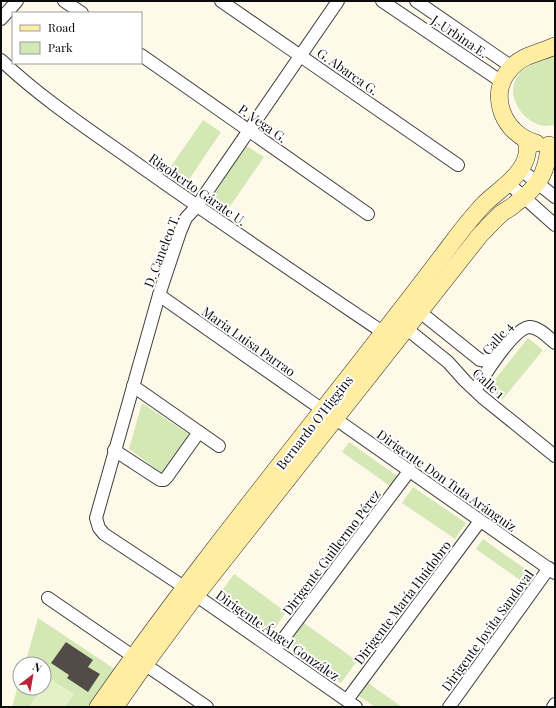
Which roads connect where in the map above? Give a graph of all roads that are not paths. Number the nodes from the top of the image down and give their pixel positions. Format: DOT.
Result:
graph roads {
  1 [pos="17,1"];
  2 [pos="64,1"];
  3 [pos="221,1"];
  4 [pos="338,1"];
  5 [pos="382,1"];
  6 [pos="416,1"];
  7 [pos="80,12"];
  8 [pos="1,19"];
  9 [pos="555,46"];
  10 [pos="300,55"];
  11 [pos="142,56"];
  12 [pos="1,60"];
  13 [pos="512,67"];
  14 [pos="502,82"];
  15 [pos="249,130"];
  16 [pos="526,140"];
  17 [pos="552,144"];
  18 [pos="458,165"];
  19 [pos="520,169"];
  20 [pos="538,183"];
  21 [pos="508,184"];
  22 [pos="555,197"];
  23 [pos="523,198"];
  24 [pos="197,206"];
  25 [pos="368,214"];
  26 [pos="555,225"];
  27 [pos="159,295"];
  28 [pos="420,312"];
  29 [pos="407,329"];
  30 [pos="384,334"];
  31 [pos="555,343"];
  32 [pos="496,359"];
  33 [pos="133,386"];
  34 [pos="475,390"];
  35 [pos="330,414"];
  36 [pos="199,432"];
  37 [pos="219,446"];
  38 [pos="114,450"];
  39 [pos="555,456"];
  40 [pos="410,470"];
  41 [pos="480,521"];
  42 [pos="97,524"];
  43 [pos="552,571"];
  44 [pos="190,591"];
  45 [pos="48,598"];
  46 [pos="275,650"];
  47 [pos="139,660"];
  48 [pos="351,704"];
  49 [pos="555,704"];
  50 [pos="98,707"];
  51 [pos="115,707"];
  52 [pos="207,707"];
  53 [pos="449,707"];
  54 [pos="553,707"];
  1 -- 8 [label="street"];
  2 -- 7 [label="street"];
  3 -- 10 [label="street, G. Abarca G."];
  4 -- 10 [label="street, D. Caneleo T."];
  5 -- 14 [label="street, J. Urbina E."];
  6 -- 13 [label="street, J. Urbina E."];
  9 -- 13 [label="street, Bernardo O'Higgins"];
  10 -- 15 [label="street, D. Caneleo T."];
  10 -- 18 [label="street, G. Abarca G."];
  11 -- 15 [label="street, P. Vega G."];
  12 -- 24 [label="street, Rigoberto Gárate U."];
  13 -- 14 [label="street, Bernardo O'Higgins"];
  14 -- 16 [label="street, Bernardo O'Higgins"];
  15 -- 24 [label="street, D. Caneleo T."];
  15 -- 25 [label="street, P. Vega G."];
  16 -- 17 [label="street, Bernardo O'Higgins"];
  16 -- 19 [label="street, Bernardo O'Higgins"];
  17 -- 20 [label="street, Bernardo O'Higgins"];
  19 -- 20 [label="street"];
  19 -- 21 [label="street, Bernardo O'Higgins"];
  20 -- 22 [label="street"];
  20 -- 23 [label="street, Bernardo O'Higgins"];
  21 -- 23 [label="street"];
  21 -- 30 [label="street, Bernardo O'Higgins"];
  23 -- 26 [label="street"];
  23 -- 28 [label="street, Bernardo O'Higgins"];
  24 -- 27 [label="street, D. Caneleo T."];
  24 -- 30 [label="street, Rigoberto Gárate U."];
  27 -- 33 [label="street, D. Caneleo T."];
  27 -- 35 [label="street, Maria Luisa Parrao"];
  28 -- 29 [label="street, Bernardo O'Higgins"];
  28 -- 32 [label="street, Calle 1"];
  29 -- 34 [label="street, Calle 1"];
  29 -- 35 [label="street, Bernardo O'Higgins"];
  30 -- 35 [label="street, Bernardo O'Higgins"];
  31 -- 32 [label="street, Calle 4"];
  32 -- 34 [label="street, Calle 4"];
  33 -- 36 [label="street"];
  33 -- 38 [label="street, D. Caneleo T."];
  34 -- 39 [label="street, Calle 1"];
  35 -- 40 [label="street, Dirigente Don Tuta Aránguiz"];
  35 -- 44 [label="street, Bernardo O'Higgins"];
  36 -- 37 [label="street"];
  36 -- 38 [label="street"];
  38 -- 42 [label="street, D. Caneleo T."];
  40 -- 41 [label="street, Dirigente Don Tuta Aránguiz"];
  40 -- 46 [label="street, Dirigente Guillermo Pérez"];
  41 -- 43 [label="street, Dirigente Don Tuta Aránguiz"];
  41 -- 48 [label="street, Dirigente María Huidobro"];
  42 -- 44 [label="street, Dirigente Ángel González"];
  43 -- 53 [label="street, Dirigente Jovita Sandoval"];
  44 -- 46 [label="street, Dirigente Ángel González"];
  44 -- 47 [label="street, Bernardo O'Higgins"];
  45 -- 47 [label="street"];
  46 -- 48 [label="street, Dirigente Ángel González"];
  47 -- 50 [label="street, Bernardo O'Higgins"];
  47 -- 51 [label="street, Bernardo O'Higgins"];
  47 -- 52 [label="street"];
  49 -- 54 [label="street"];
}
